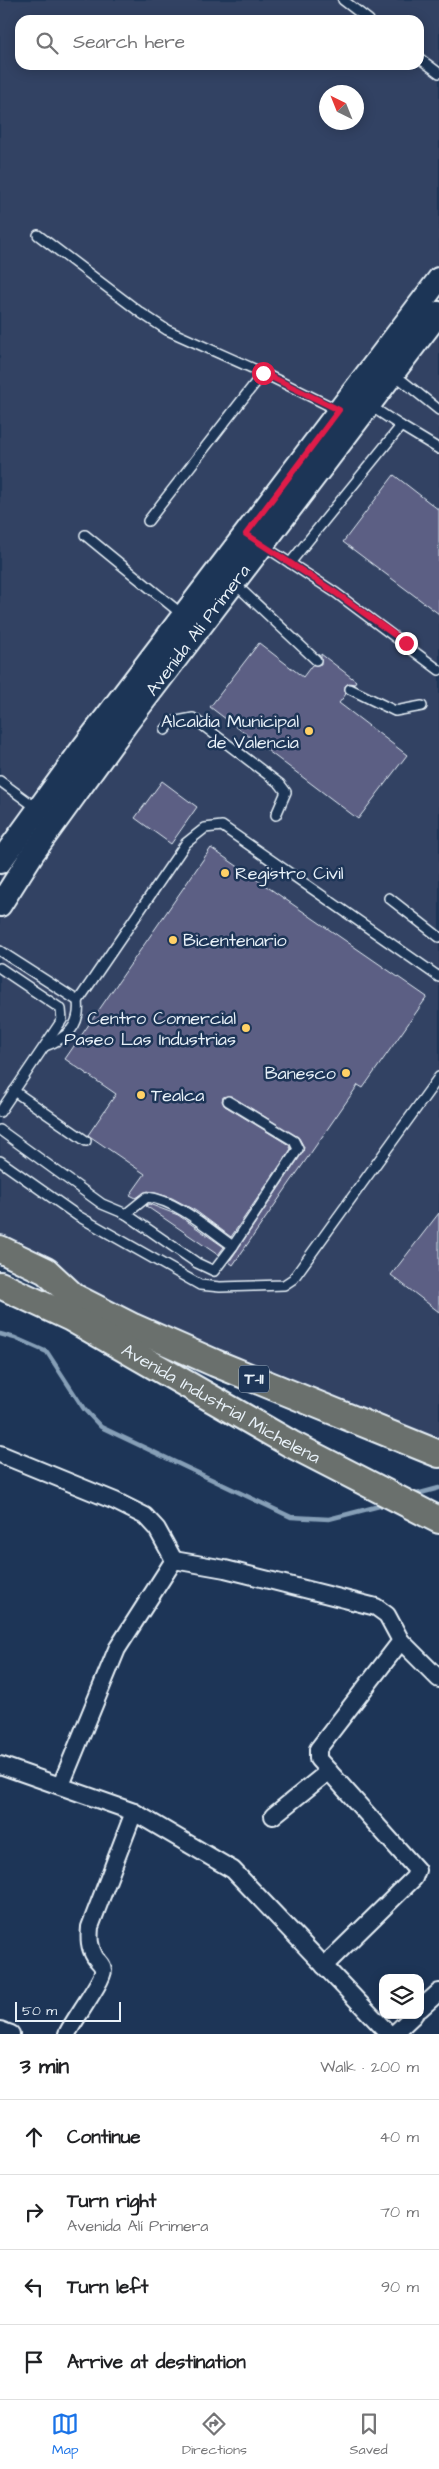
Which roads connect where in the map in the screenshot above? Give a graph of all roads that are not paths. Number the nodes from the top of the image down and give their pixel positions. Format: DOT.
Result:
graph roads {
  1 [pos="342,0"];
  2 [pos="362,15"];
  3 [pos="424,62"];
  4 [pos="439,73"];
  5 [pos="38,235"];
  6 [pos="439,279"];
  7 [pos="439,313"];
  8 [pos="385,367"];
  9 [pos="263,373"];
  10 [pos="439,410"];
  11 [pos="355,412"];
  12 [pos="401,426"];
  13 [pos="439,449"];
  14 [pos="148,521"];
  15 [pos="85,535"];
  16 [pos="254,540"];
  17 [pos="290,563"];
  18 [pos="233,582"];
  19 [pos="184,616"];
  20 [pos="316,660"];
  21 [pos="439,670"];
  22 [pos="350,689"];
  23 [pos="422,706"];
  24 [pos="165,730"];
  25 [pos="0,781"];
  26 [pos="38,810"];
  27 [pos="276,815"];
  28 [pos="3,852"];
  29 [pos="389,898"];
  30 [pos="0,906"];
  31 [pos="439,937"];
  32 [pos="0,951"];
  33 [pos="0,968"];
  34 [pos="439,977"];
  35 [pos="78,1001"];
  36 [pos="45,1046"];
  37 [pos="439,1077"];
  38 [pos="14,1090"];
  39 [pos="228,1101"];
  40 [pos="0,1112"];
  41 [pos="0,1130"];
  42 [pos="86,1141"];
  43 [pos="0,1161"];
  44 [pos="126,1214"];
  45 [pos="233,1246"];
  46 [pos="0,1249"];
  47 [pos="0,1268"];
  48 [pos="0,1285"];
  49 [pos="0,1301"];
  50 [pos="66,1304"];
  51 [pos="0,1454"];
  52 [pos="439,1454"];
  53 [pos="439,1520"];
  54 [pos="174,1560"];
  55 [pos="401,1641"];
  56 [pos="439,1679"];
  57 [pos="0,1765"];
  58 [pos="329,1771"];
  59 [pos="60,1785"];
  60 [pos="134,1812"];
  61 [pos="273,1816"];
  62 [pos="324,1966"];
  63 [pos="439,1992"];
  64 [pos="424,2005"];
  65 [pos="410,2019"];
  66 [pos="0,2030"];
  67 [pos="11,2034"];
  68 [pos="67,2034"];
  69 [pos="388,2034"];
  70 [pos="394,2034"];
  1 -- 2 [label="lane"];
  3 -- 4 [label="lane"];
  5 -- 9 [label="lane"];
  6 -- 8 [label="main road, Avenida Alí Primera"];
  7 -- 8 [label="main road, Avenida Alí Primera"];
  8 -- 10 [label="lane"];
  8 -- 11 [label="main road, Avenida Alí Primera"];
  8 -- 11 [label="main road, Avenida Alí Primera"];
  9 -- 11 [label="lane"];
  9 -- 14 [label="lane"];
  11 -- 12 [label="lane"];
  11 -- 16 [label="main road, Avenida Alí Primera"];
  12 -- 13 [label="lane"];
  12 -- 17 [label="lane"];
  15 -- 19 [label="lane"];
  16 -- 17 [label="lane"];
  16 -- 18 [label="main road, Avenida Alí Primera"];
  16 -- 19 [label="main road, Avenida Alí Primera"];
  17 -- 21 [label="lane"];
  18 -- 20 [label="lane"];
  18 -- 30 [label="main road, Avenida Alí Primera"];
  19 -- 26 [label="main road, Avenida Alí Primera"];
  22 -- 23 [label="lane"];
  24 -- 27 [label="lane"];
  25 -- 26 [label="lane"];
  26 -- 28 [label="main road, Avenida Alí Primera"];
  29 -- 31 [label="lane"];
  32 -- 35 [label="lane"];
  33 -- 36 [label="lane"];
  34 -- 35 [label="lane"];
  35 -- 36 [label="lane"];
  36 -- 38 [label="lane"];
  37 -- 43 [label="lane"];
  38 -- 40 [label="lane"];
  38 -- 42 [label="lane"];
  39 -- 45 [label="lane"];
  41 -- 44 [label="lane"];
  44 -- 45 [label="lane"];
  44 -- 45 [label="lane"];
  46 -- 50 [label="main road, Avenida Industrial Michelena / T-11"];
  47 -- 50 [label="main road, T-11"];
  48 -- 50 [label="main road, T-11"];
  49 -- 50 [label="main road, Avenida Industrial Michelena / T-11"];
  50 -- 52 [label="main road, Avenida Industrial Michelena / T-11"];
  50 -- 53 [label="main road, Avenida Industrial Michelena / T-11"];
  51 -- 54 [label="street"];
  54 -- 55 [label="street"];
  54 -- 59 [label="street"];
  55 -- 56 [label="street"];
  55 -- 58 [label="street"];
  57 -- 59 [label="street"];
  58 -- 61 [label="street"];
  58 -- 62 [label="street"];
  59 -- 60 [label="street"];
  60 -- 62 [label="street"];
  60 -- 68 [label="street"];
  62 -- 69 [label="street"];
  63 -- 64 [label="street"];
  65 -- 70 [label="street"];
  66 -- 67 [label="street"];
}
